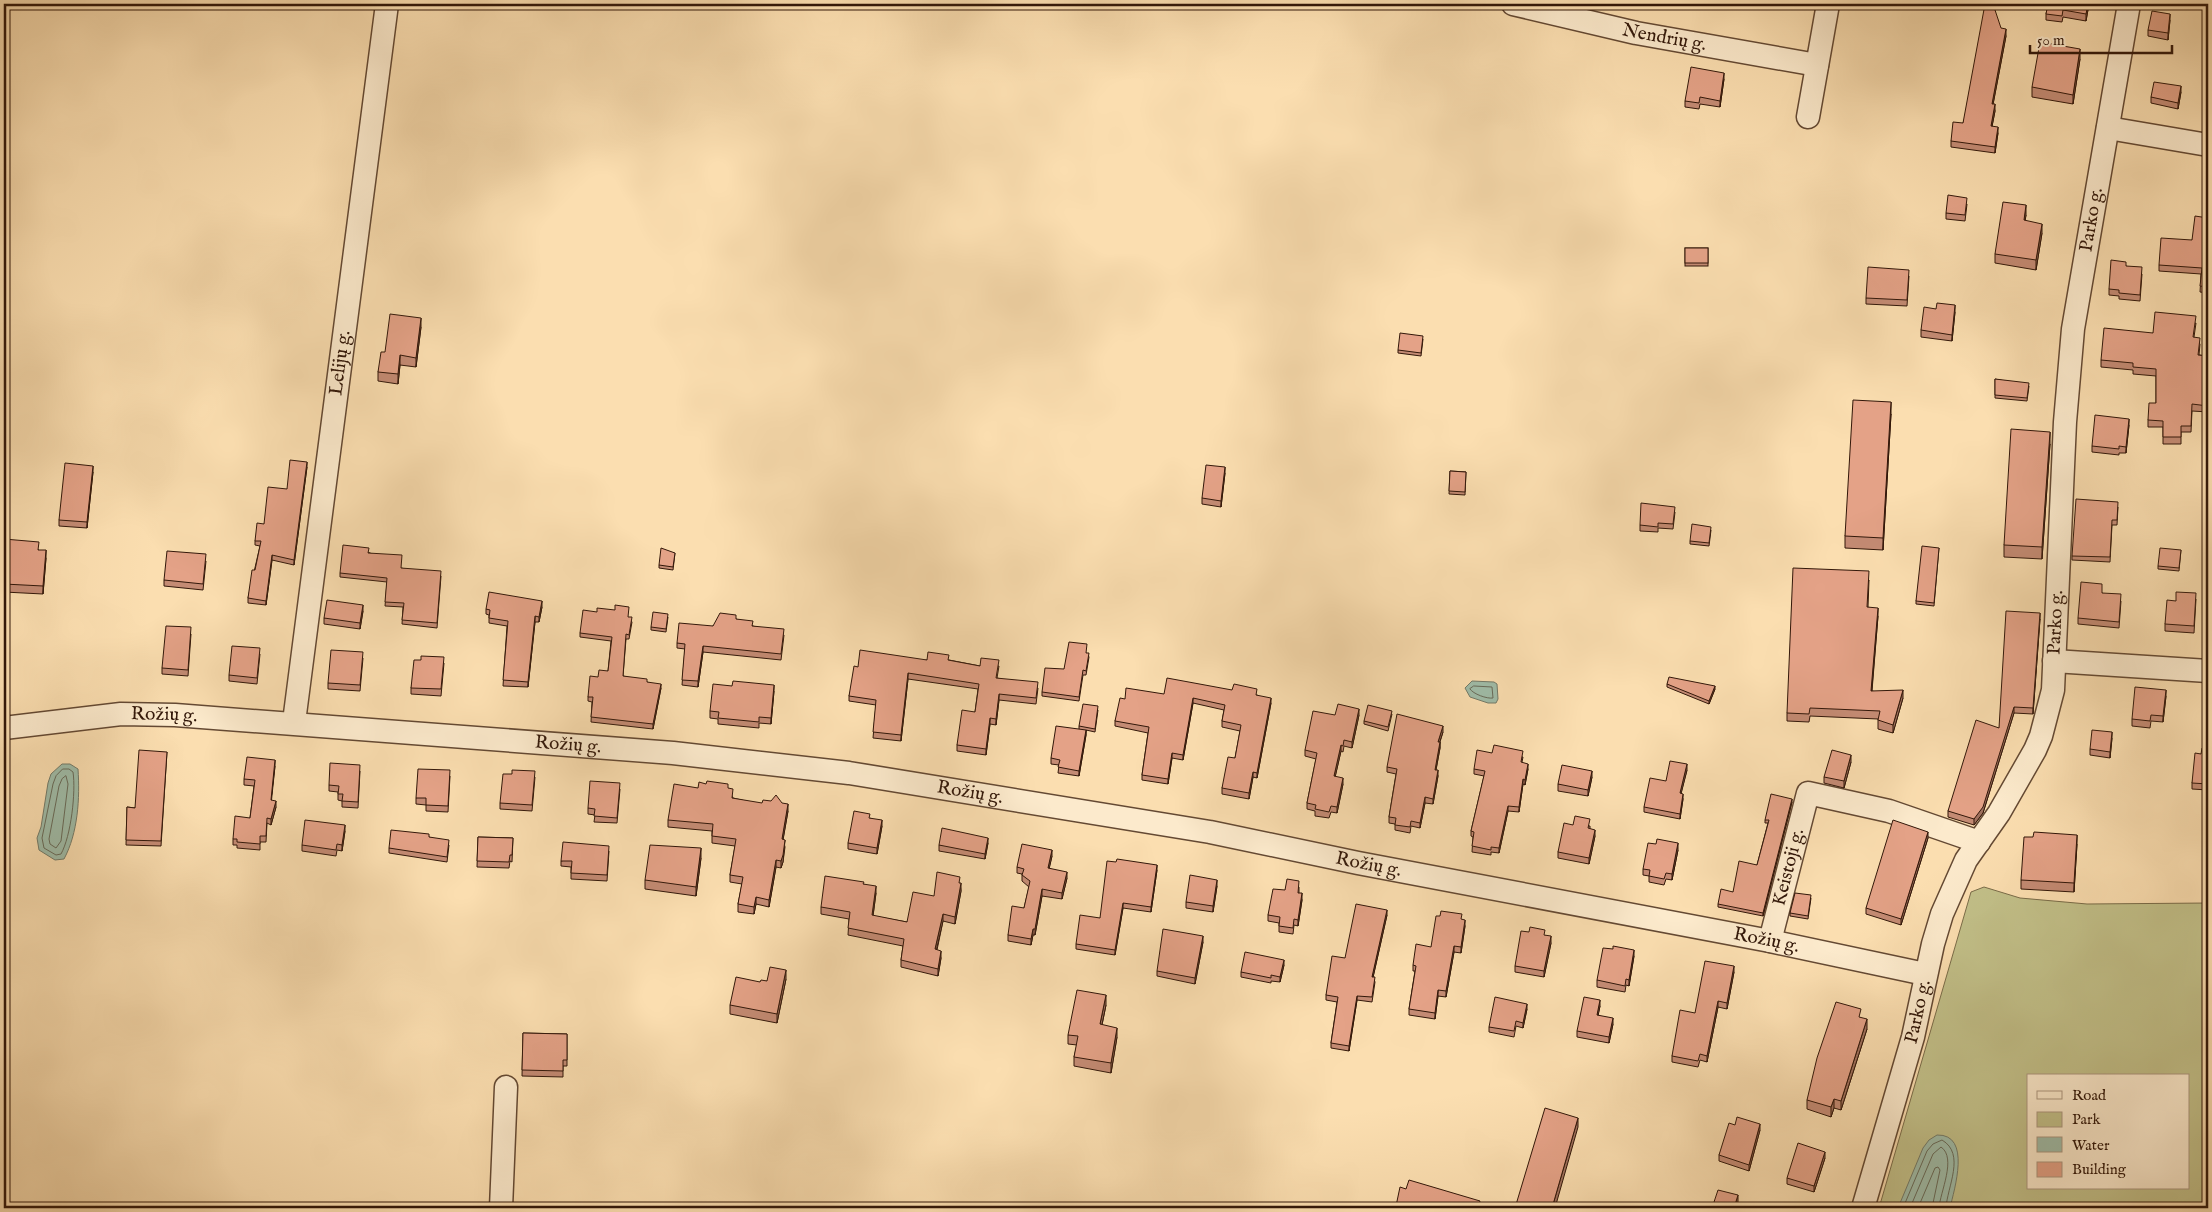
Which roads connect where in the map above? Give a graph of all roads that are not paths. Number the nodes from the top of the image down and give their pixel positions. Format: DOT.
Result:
graph roads {
  1 [pos="387,4"];
  2 [pos="1513,4"];
  3 [pos="1828,4"];
  4 [pos="2129,4"];
  5 [pos="1816,65"];
  6 [pos="1808,117"];
  7 [pos="2108,128"];
  8 [pos="2208,145"];
  9 [pos="2054,660"];
  10 [pos="2208,671"];
  11 [pos="294,722"];
  12 [pos="4,728"];
  13 [pos="1979,842"];
  14 [pos="1770,941"];
  15 [pos="1925,974"];
  16 [pos="506,1087"];
  17 [pos="500,1208"];
  18 [pos="1863,1208"];
  1 -- 11 [label="street, Lelijų g."];
  2 -- 5 [label="street, Nendrių g."];
  3 -- 5 [label="street"];
  4 -- 7 [label="street, Parko g."];
  5 -- 6 [label="street"];
  7 -- 8 [label="street"];
  7 -- 9 [label="street, Parko g."];
  9 -- 10 [label="street"];
  9 -- 13 [label="street, Parko g."];
  11 -- 12 [label="street, Rožių g."];
  11 -- 14 [label="street, Rožių g."];
  13 -- 14 [label="street, Keistoji g."];
  13 -- 15 [label="street, Parko g."];
  14 -- 15 [label="street, Rožių g."];
  15 -- 18 [label="street, Parko g."];
  16 -- 17 [label="street"];
}
